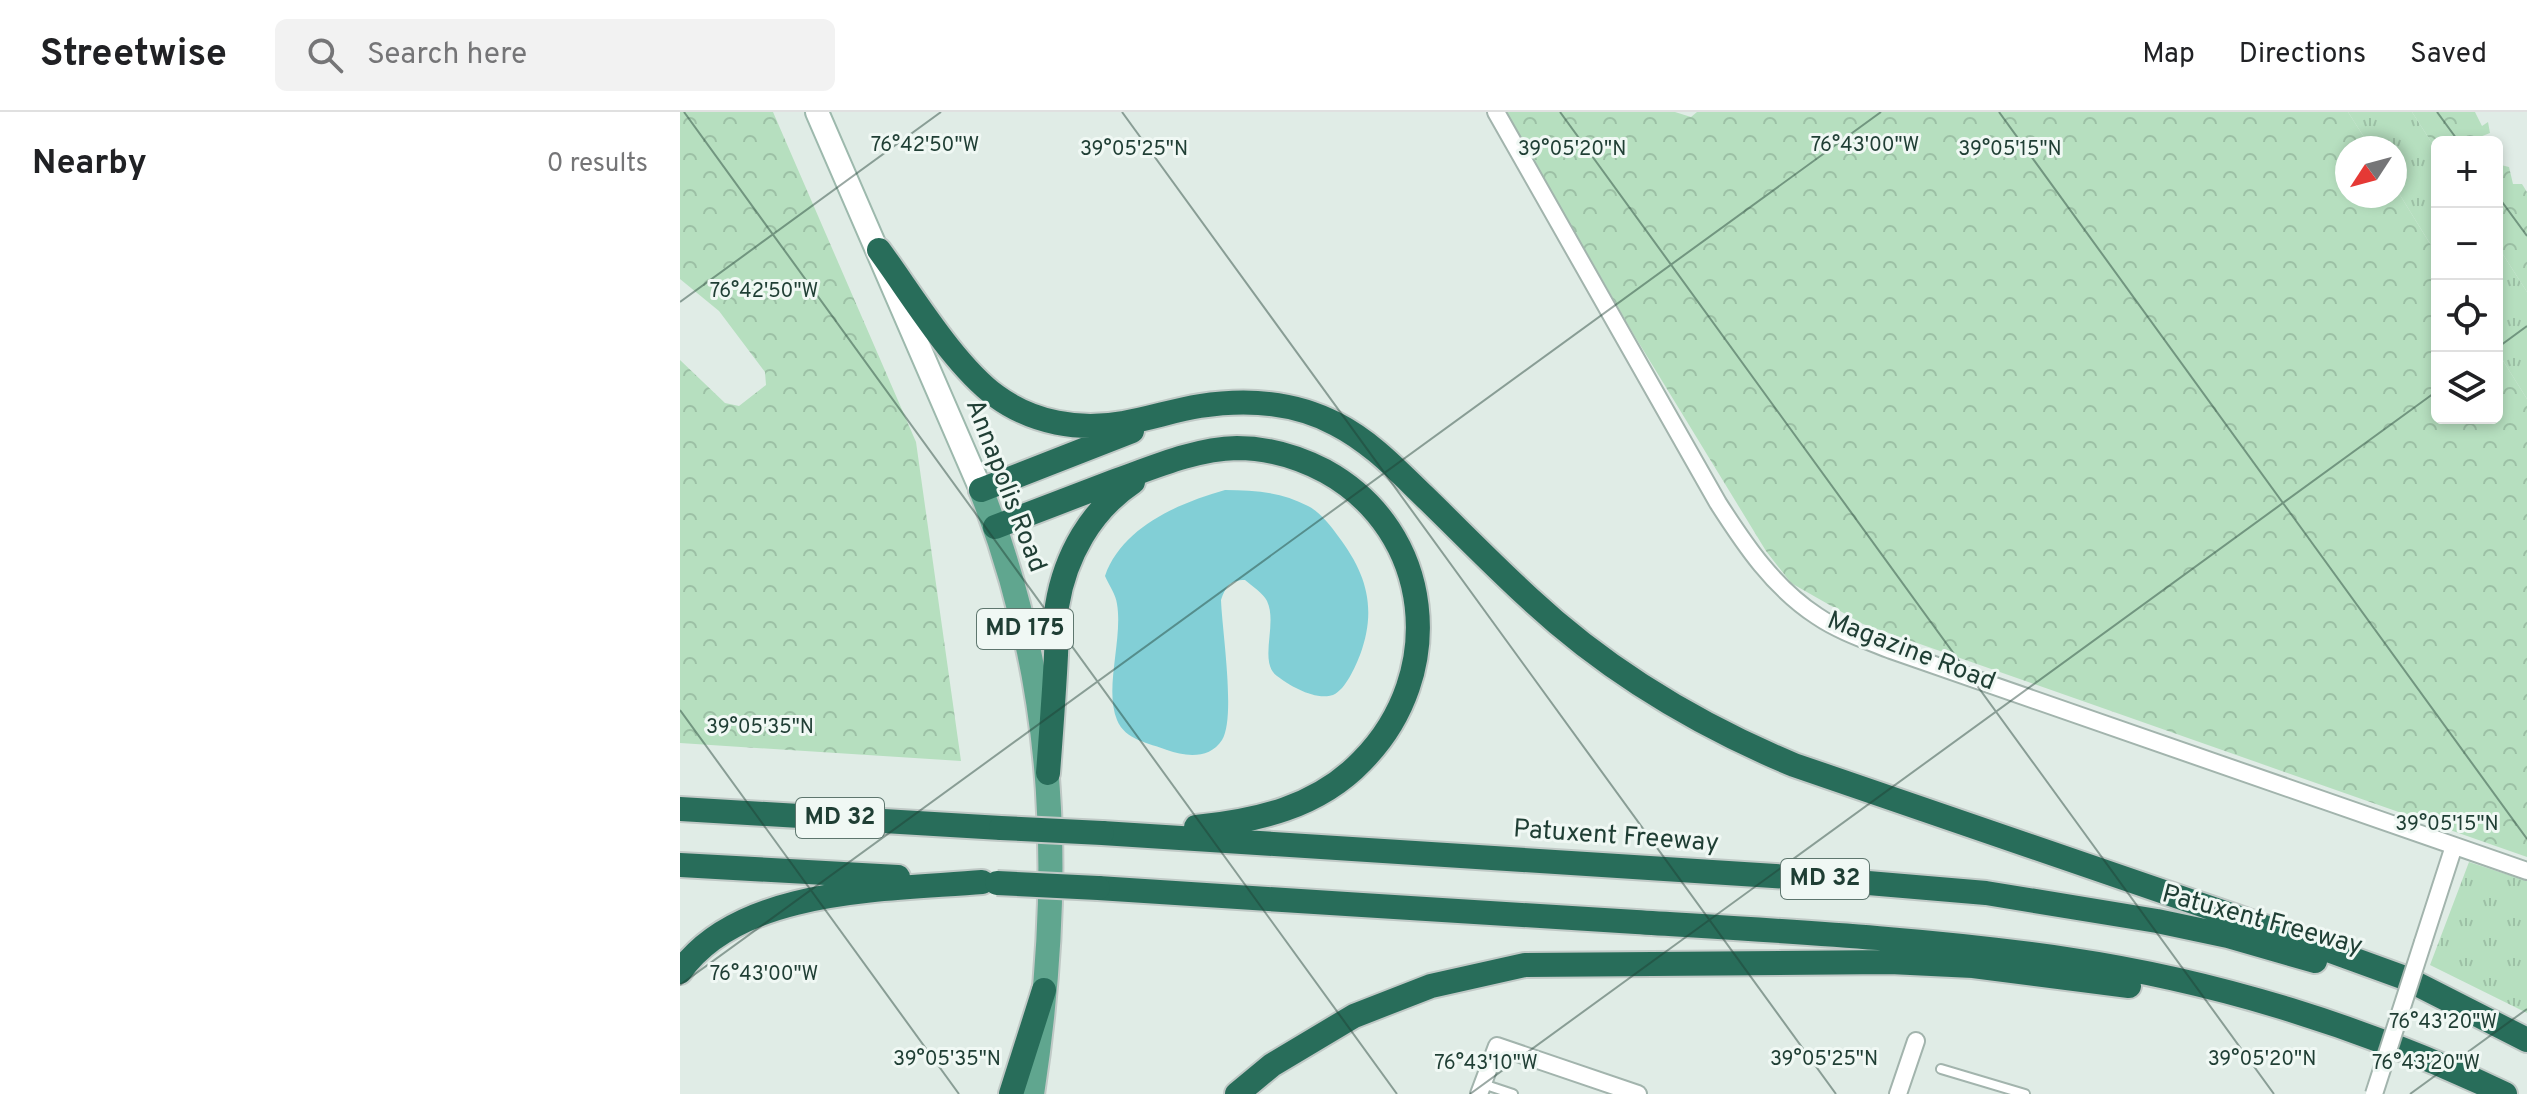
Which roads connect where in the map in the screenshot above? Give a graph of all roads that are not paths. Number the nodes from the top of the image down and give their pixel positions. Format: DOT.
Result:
graph roads {
  1 [pos="817,112"];
  2 [pos="1496,112"];
  3 [pos="879,250"];
  4 [pos="1198,406"];
  5 [pos="1159,465"];
  6 [pos="981,490"];
  7 [pos="995,527"];
  8 [pos="1048,773"];
  9 [pos="680,809"];
  10 [pos="1114,834"];
  11 [pos="2454,846"];
  12 [pos="680,865"];
  13 [pos="2527,871"];
  14 [pos="989,882"];
  15 [pos="680,972"];
  16 [pos="1044,990"];
  17 [pos="2278,1007"];
  18 [pos="1916,1041"];
  19 [pos="2527,1041"];
  20 [pos="1941,1069"];
  21 [pos="1481,1089"];
  22 [pos="1011,1094"];
  23 [pos="1032,1094"];
  24 [pos="1237,1094"];
  25 [pos="1513,1094"];
  26 [pos="1638,1094"];
  27 [pos="1898,1094"];
  28 [pos="2025,1094"];
  29 [pos="2374,1094"];
  30 [pos="2505,1094"];
  1 -- 3 [label="main road, Annapolis Road / MD 175"];
  2 -- 11 [label="street, Magazine Road"];
  3 -- 4 [label="highway"];
  3 -- 6 [label="main road, Annapolis Road / MD 175"];
  4 -- 6 [label="highway"];
  4 -- 19 [label="highway"];
  5 -- 7 [label="highway"];
  5 -- 8 [label="highway"];
  5 -- 10 [label="highway"];
  6 -- 7 [label="main road, Annapolis Road / MD 175"];
  7 -- 8 [label="main road, Annapolis Road / MD 175"];
  8 -- 16 [label="main road, Annapolis Road / MD 175"];
  9 -- 10 [label="highway, Patuxent Freeway / MD 32, bridge"];
  10 -- 19 [label="highway, Patuxent Freeway / MD 32"];
  11 -- 13 [label="street, Magazine Road"];
  11 -- 29 [label="street, bridge"];
  12 -- 14 [label="highway, MD 32"];
  14 -- 15 [label="highway"];
  14 -- 17 [label="highway, MD 32, bridge"];
  16 -- 22 [label="highway"];
  16 -- 23 [label="main road, Annapolis Road / MD 175"];
  17 -- 24 [label="highway"];
  17 -- 30 [label="highway, MD 32"];
  18 -- 27 [label="street"];
  20 -- 28 [label="lane"];
  21 -- 25 [label="lane"];
  21 -- 26 [label="street"];
}
